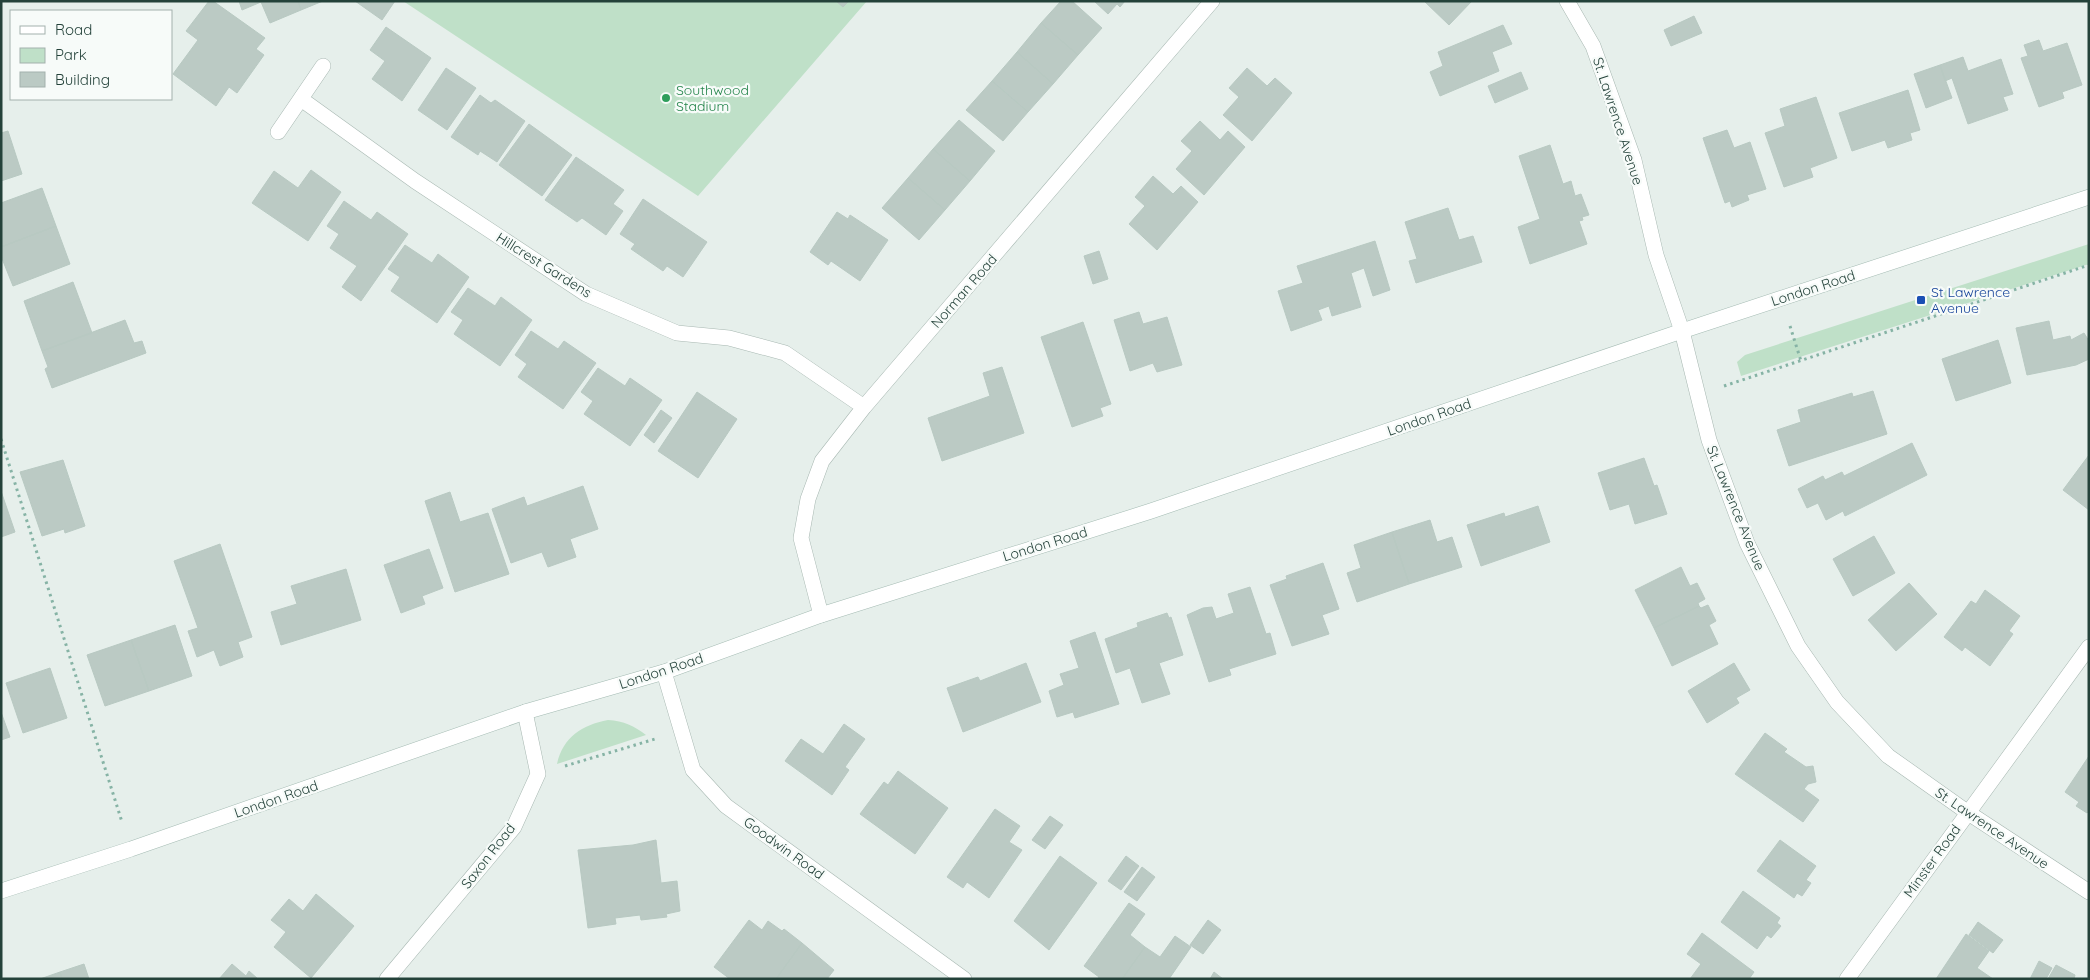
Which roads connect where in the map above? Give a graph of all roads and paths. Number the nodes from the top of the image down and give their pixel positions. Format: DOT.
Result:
graph roads {
  1 [pos="1212,1"];
  2 [pos="1567,1"];
  3 [pos="323,66"];
  4 [pos="300,99"];
  5 [pos="278,132"];
  6 [pos="2089,197"];
  7 [pos="2089,265"];
  8 [pos="1782,298"];
  9 [pos="1682,331"];
  10 [pos="1801,361"];
  11 [pos="1698,395"];
  12 [pos="864,407"];
  13 [pos="1,439"];
  14 [pos="821,615"];
  15 [pos="2089,647"];
  16 [pos="664,672"];
  17 [pos="525,712"];
  18 [pos="681,730"];
  19 [pos="538,774"];
  20 [pos="1967,812"];
  21 [pos="131,849"];
  22 [pos="1,891"];
  23 [pos="2089,892"];
  24 [pos="387,979"];
  25 [pos="964,979"];
  26 [pos="1847,979"];
  1 -- 12 [label="street, Norman Road"];
  2 -- 9 [label="street, St. Lawrence Avenue"];
  3 -- 4 [label="street"];
  4 -- 5 [label="street"];
  4 -- 12 [label="street, Hillcrest Gardens"];
  6 -- 8 [label="street, London Road"];
  7 -- 10 [label="path"];
  8 -- 9 [label="street, London Road"];
  8 -- 10 [label="path"];
  9 -- 11 [label="street, St. Lawrence Avenue"];
  9 -- 14 [label="street, London Road"];
  10 -- 11 [label="path"];
  11 -- 20 [label="street, St. Lawrence Avenue"];
  12 -- 14 [label="street, Norman Road"];
  13 -- 21 [label="path"];
  14 -- 16 [label="street, London Road"];
  15 -- 20 [label="street, Minster Road"];
  16 -- 17 [label="street, London Road"];
  16 -- 18 [label="street, Goodwin Road"];
  17 -- 19 [label="street"];
  17 -- 21 [label="street, London Road"];
  18 -- 19 [label="path"];
  18 -- 25 [label="street, Goodwin Road"];
  19 -- 24 [label="street, Saxon Road"];
  20 -- 23 [label="street, St. Lawrence Avenue"];
  20 -- 26 [label="street, Minster Road"];
  21 -- 22 [label="street, London Road"];
}
